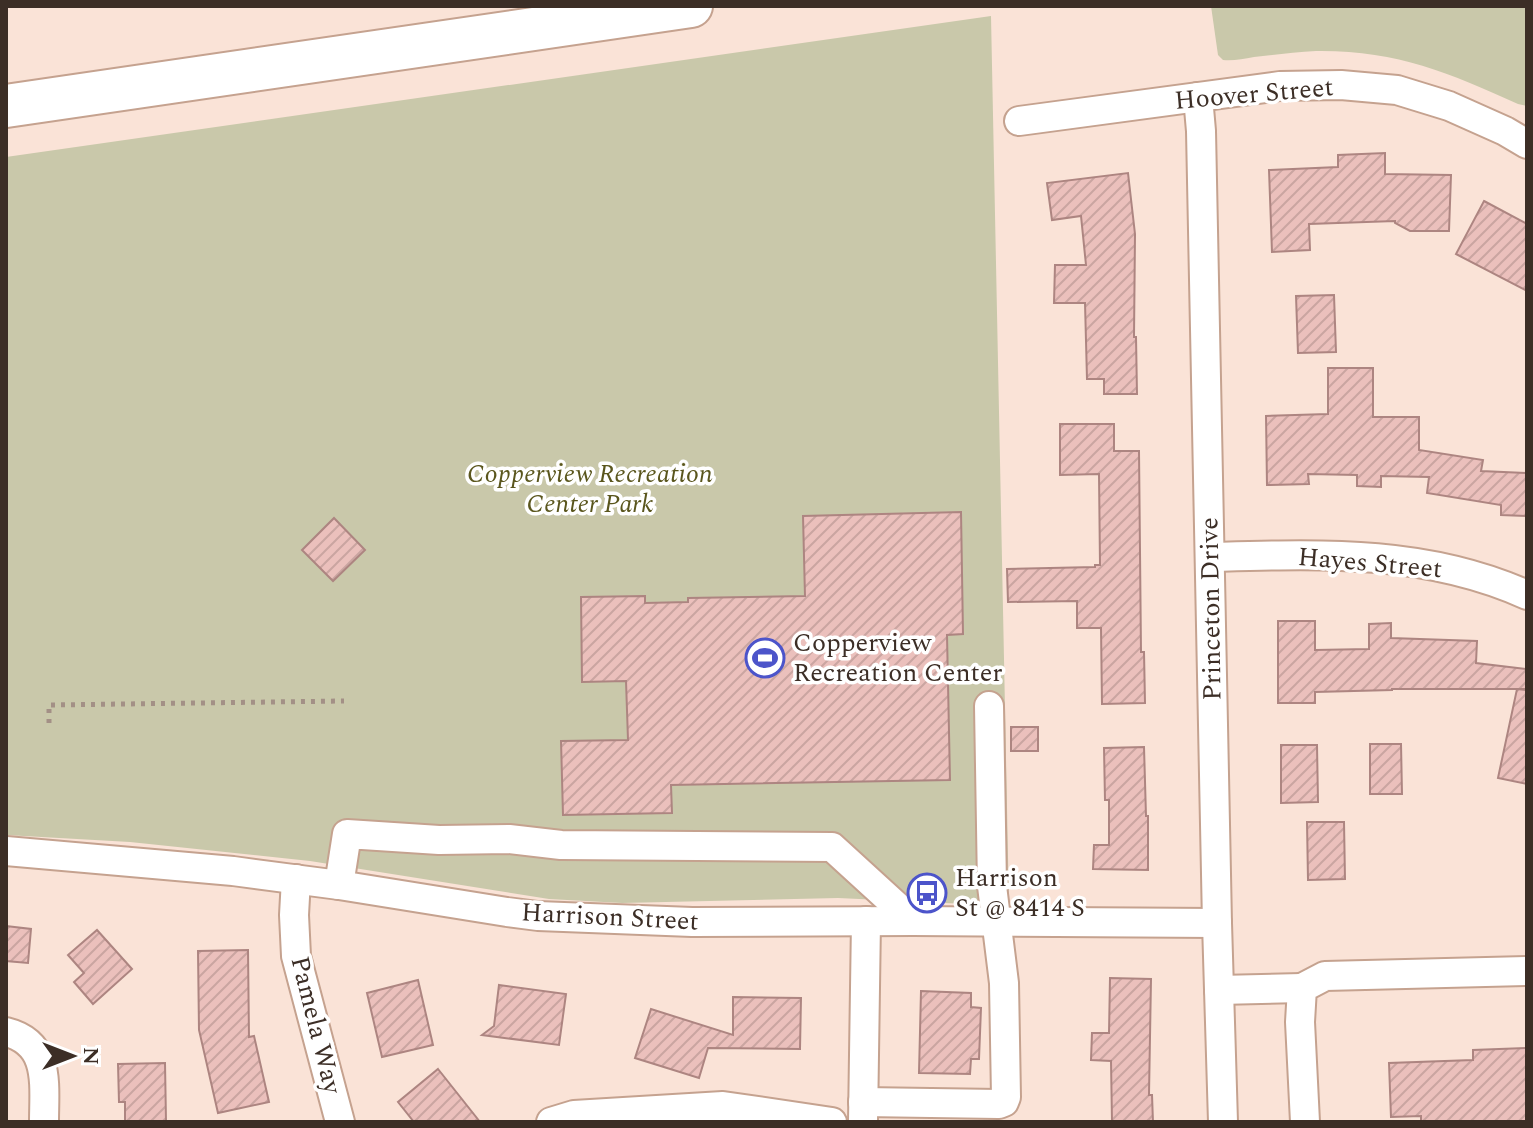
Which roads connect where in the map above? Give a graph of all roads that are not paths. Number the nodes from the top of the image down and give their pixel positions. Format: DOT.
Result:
graph roads {
  1 [pos="691,6"];
  2 [pos="1198,97"];
  3 [pos="6,106"];
  4 [pos="1019,121"];
  5 [pos="1527,144"];
  6 [pos="1210,557"];
  7 [pos="1527,595"];
  8 [pos="989,706"];
  9 [pos="6,851"];
  10 [pos="296,879"];
  11 [pos="339,885"];
  12 [pos="866,921"];
  13 [pos="913,921"];
  14 [pos="996,921"];
  15 [pos="1217,923"];
  16 [pos="1527,971"];
  17 [pos="1302,988"];
  18 [pos="1219,990"];
  19 [pos="6,1032"];
  20 [pos="863,1112"];
  21 [pos="44,1122"];
  22 [pos="340,1122"];
  23 [pos="551,1122"];
  24 [pos="832,1122"];
  25 [pos="1223,1122"];
  26 [pos="1305,1122"];
  1 -- 3 [label="highway"];
  2 -- 4 [label="street, Hoover Street"];
  2 -- 5 [label="street, Hoover Street"];
  2 -- 6 [label="street, Princeton Drive"];
  6 -- 7 [label="street, Hayes Street"];
  6 -- 15 [label="street, Princeton Drive"];
  8 -- 14 [label="street"];
  9 -- 10 [label="street, Harrison Street"];
  10 -- 11 [label="street, Harrison Street"];
  10 -- 22 [label="street, Pamela Way"];
  11 -- 12 [label="street, Harrison Street"];
  11 -- 13 [label="street"];
  12 -- 13 [label="street, Harrison Street"];
  12 -- 20 [label="street"];
  13 -- 14 [label="street, Harrison Street"];
  14 -- 15 [label="street, Harrison Street"];
  14 -- 20 [label="street"];
  15 -- 18 [label="street, Princeton Drive"];
  16 -- 17 [label="street"];
  17 -- 18 [label="street"];
  17 -- 26 [label="street"];
  18 -- 25 [label="street, Princeton Drive"];
  19 -- 21 [label="street"];
  23 -- 24 [label="street"];
}
